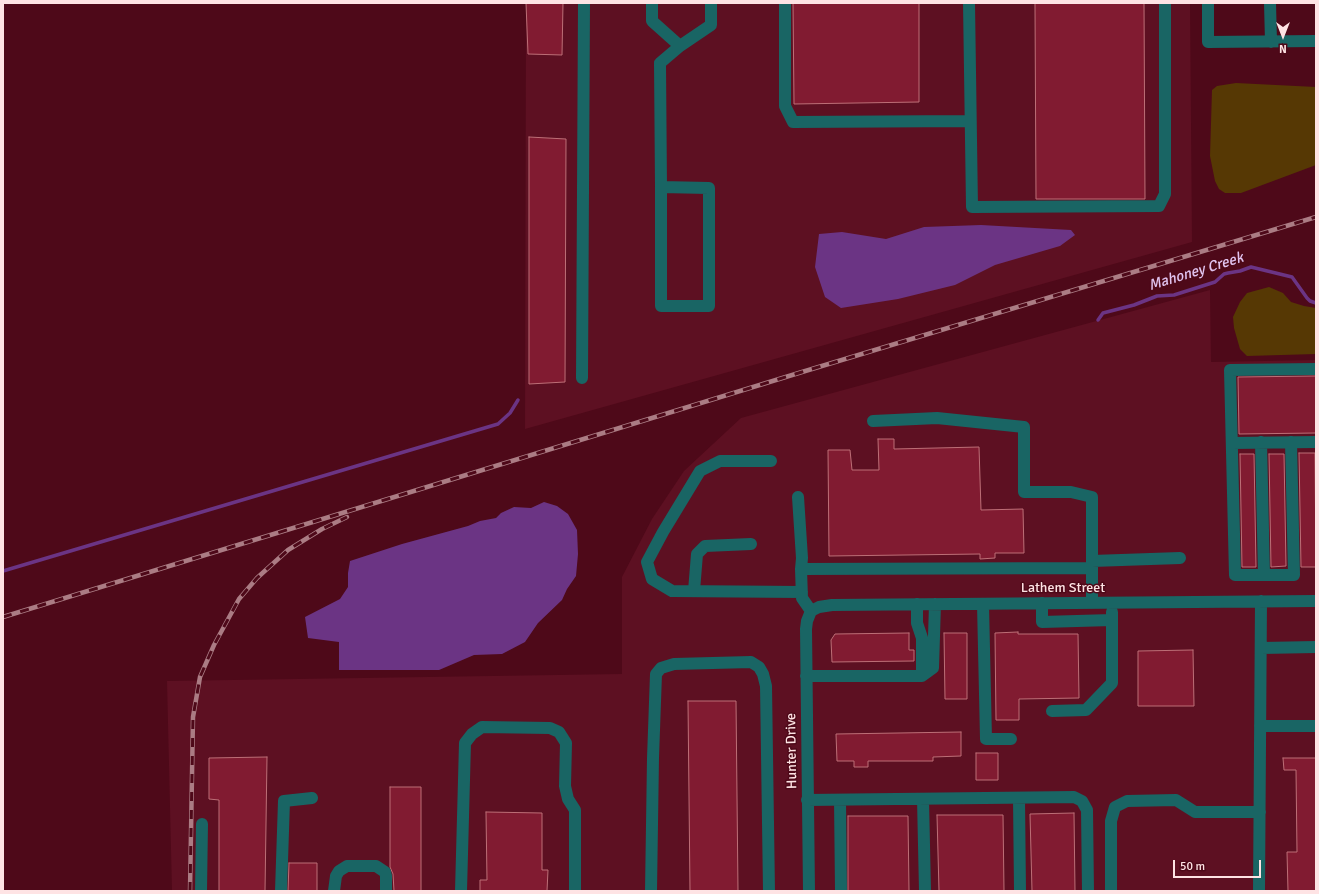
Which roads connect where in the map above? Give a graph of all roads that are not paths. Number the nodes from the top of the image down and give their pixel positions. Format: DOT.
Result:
graph roads {
  1 [pos="584,3"];
  2 [pos="652,3"];
  3 [pos="711,3"];
  4 [pos="785,3"];
  5 [pos="969,3"];
  6 [pos="1165,3"];
  7 [pos="1208,3"];
  8 [pos="1270,3"];
  9 [pos="1316,41"];
  10 [pos="1271,42"];
  11 [pos="680,46"];
  12 [pos="970,121"];
  13 [pos="660,186"];
  14 [pos="1316,369"];
  15 [pos="582,378"];
  16 [pos="873,420"];
  17 [pos="1261,442"];
  18 [pos="1291,442"];
  19 [pos="1316,442"];
  20 [pos="1232,443"];
  21 [pos="771,461"];
  22 [pos="798,497"];
  23 [pos="751,544"];
  24 [pos="1180,558"];
  25 [pos="1092,565"];
  26 [pos="801,570"];
  27 [pos="1264,575"];
  28 [pos="694,591"];
  29 [pos="802,592"];
  30 [pos="1261,601"];
  31 [pos="1316,601"];
  32 [pos="1042,603"];
  33 [pos="1092,603"];
  34 [pos="1112,603"];
  35 [pos="917,604"];
  36 [pos="935,604"];
  37 [pos="983,604"];
  38 [pos="811,611"];
  39 [pos="1112,620"];
  40 [pos="1316,647"];
  41 [pos="1261,648"];
  42 [pos="806,676"];
  43 [pos="922,676"];
  44 [pos="1052,711"];
  45 [pos="1260,726"];
  46 [pos="1316,726"];
  47 [pos="1011,739"];
  48 [pos="312,798"];
  49 [pos="923,799"];
  50 [pos="1019,799"];
  51 [pos="808,800"];
  52 [pos="840,800"];
  53 [pos="1260,812"];
  54 [pos="202,824"];
  55 [pos="200,891"];
  56 [pos="281,891"];
  57 [pos="334,891"];
  58 [pos="386,891"];
  59 [pos="461,891"];
  60 [pos="575,891"];
  61 [pos="651,891"];
  62 [pos="769,891"];
  63 [pos="809,891"];
  64 [pos="841,891"];
  65 [pos="925,891"];
  66 [pos="1020,891"];
  67 [pos="1088,891"];
  68 [pos="1111,891"];
  69 [pos="1259,891"];
  1 -- 15 [label="street"];
  2 -- 11 [label="street"];
  3 -- 11 [label="street"];
  4 -- 12 [label="street"];
  5 -- 12 [label="street"];
  6 -- 12 [label="street"];
  7 -- 10 [label="street"];
  8 -- 10 [label="street"];
  9 -- 10 [label="street"];
  11 -- 13 [label="street"];
  13 -- 13 [label="street"];
  14 -- 20 [label="street"];
  16 -- 25 [label="street"];
  17 -- 18 [label="street"];
  17 -- 20 [label="street"];
  17 -- 27 [label="street"];
  18 -- 19 [label="street"];
  18 -- 27 [label="street"];
  20 -- 27 [label="street"];
  21 -- 28 [label="street"];
  22 -- 26 [label="street"];
  23 -- 28 [label="street"];
  24 -- 25 [label="street"];
  25 -- 26 [label="street"];
  25 -- 33 [label="street"];
  26 -- 29 [label="street"];
  28 -- 29 [label="street"];
  29 -- 38 [label="street"];
  30 -- 31 [label="street, Lathem Street"];
  30 -- 34 [label="street, Lathem Street"];
  30 -- 41 [label="street"];
  32 -- 33 [label="street, Lathem Street"];
  32 -- 37 [label="street, Lathem Street"];
  32 -- 39 [label="street"];
  33 -- 34 [label="street, Lathem Street"];
  34 -- 39 [label="street"];
  35 -- 36 [label="street, Lathem Street"];
  35 -- 38 [label="street, Lathem Street"];
  35 -- 43 [label="street"];
  36 -- 37 [label="street, Lathem Street"];
  36 -- 43 [label="street"];
  37 -- 47 [label="street"];
  38 -- 42 [label="street, Hunter Drive"];
  39 -- 44 [label="street"];
  40 -- 41 [label="street"];
  41 -- 45 [label="street"];
  42 -- 43 [label="street"];
  42 -- 51 [label="street, Hunter Drive"];
  45 -- 46 [label="street"];
  45 -- 53 [label="street"];
  48 -- 56 [label="street"];
  49 -- 50 [label="street"];
  49 -- 52 [label="street"];
  49 -- 65 [label="street"];
  50 -- 66 [label="street"];
  50 -- 67 [label="street"];
  51 -- 52 [label="street"];
  51 -- 63 [label="street, Hunter Drive"];
  52 -- 64 [label="street"];
  53 -- 68 [label="street"];
  53 -- 69 [label="street"];
  54 -- 55 [label="street"];
  57 -- 58 [label="street"];
  59 -- 60 [label="street"];
  61 -- 62 [label="street"];
}
